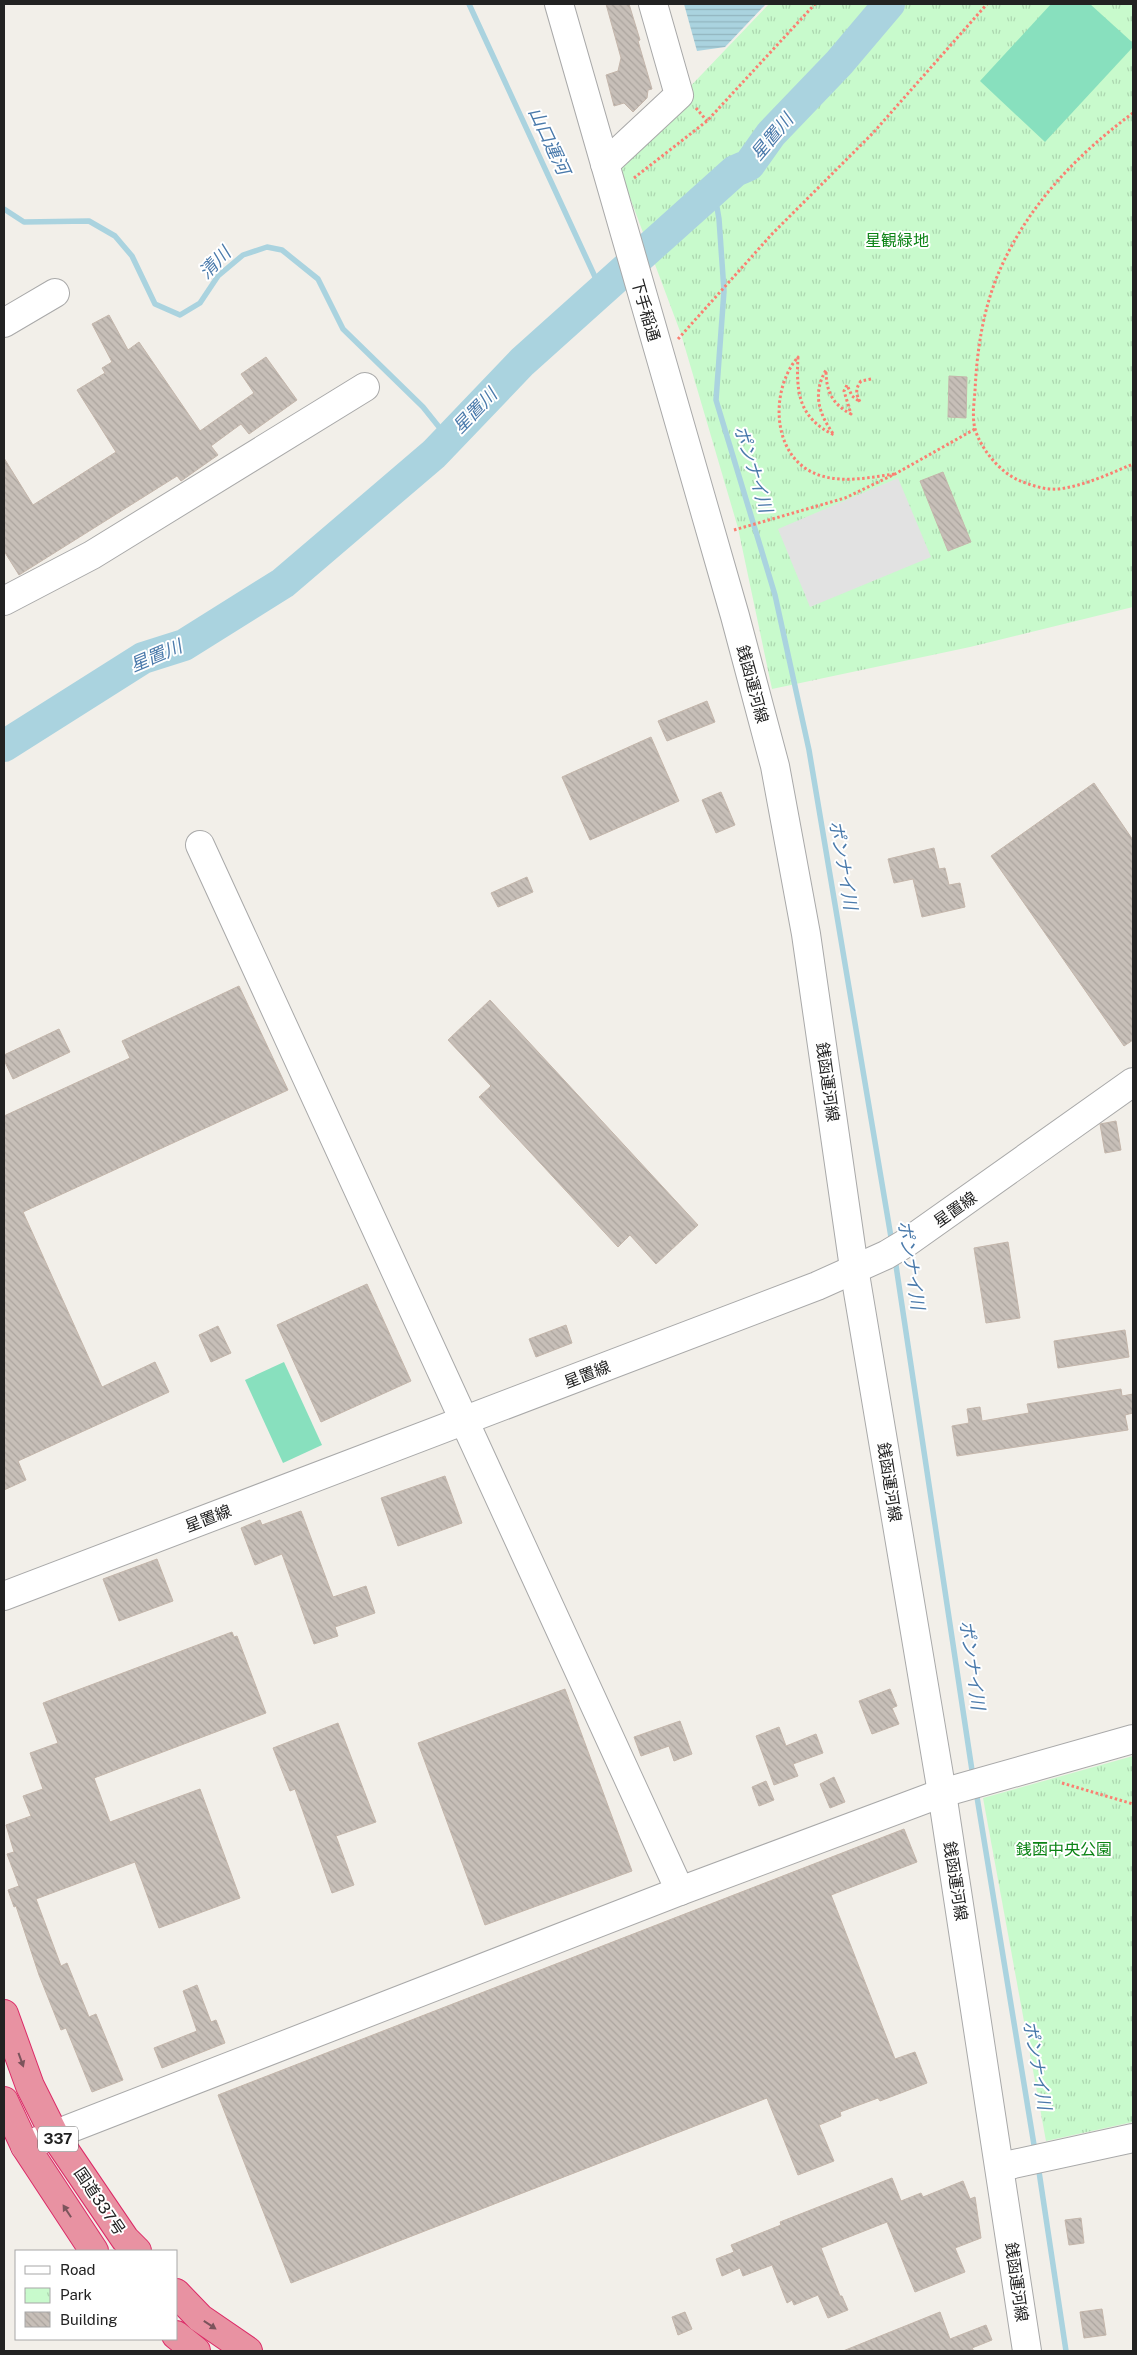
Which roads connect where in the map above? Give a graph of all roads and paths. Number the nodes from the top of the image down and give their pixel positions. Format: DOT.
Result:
graph roads {
  1 [pos="559,4"];
  2 [pos="653,4"];
  3 [pos="815,4"];
  4 [pos="987,4"];
  5 [pos="691,102"];
  6 [pos="1133,113"];
  7 [pos="707,121"];
  8 [pos="605,164"];
  9 [pos="634,178"];
  10 [pos="55,293"];
  11 [pos="4,323"];
  12 [pos="666,339"];
  13 [pos="871,379"];
  14 [pos="365,387"];
  15 [pos="975,428"];
  16 [pos="1133,464"];
  17 [pos="895,474"];
  18 [pos="734,530"];
  19 [pos="4,601"];
  20 [pos="735,616"];
  21 [pos="200,845"];
  22 [pos="1133,1082"];
  23 [pos="854,1268"];
  24 [pos="464,1420"];
  25 [pos="4,1596"];
  26 [pos="1133,1739"];
  27 [pos="1056,1782"];
  28 [pos="942,1793"];
  29 [pos="1133,1804"];
  30 [pos="680,1891"];
  31 [pos="4,2014"];
  32 [pos="4,2101"];
  33 [pos="55,2136"];
  34 [pos="1133,2138"];
  35 [pos="25,2146"];
  36 [pos="1025,2162"];
  37 [pos="93,2250"];
  38 [pos="136,2250"];
  39 [pos="178,2295"];
  40 [pos="178,2337"];
  41 [pos="196,2351"];
  42 [pos="248,2351"];
  43 [pos="1027,2351"];
  1 -- 8 [label="street, 下手稲通"];
  2 -- 8 [label="street"];
  3 -- 7 [label="path"];
  4 -- 12 [label="path"];
  5 -- 7 [label="path"];
  6 -- 15 [label="path"];
  7 -- 9 [label="path"];
  8 -- 12 [label="street, 下手稲通"];
  10 -- 11 [label="street"];
  12 -- 20 [label="street, 下手稲通"];
  13 -- 17 [label="path"];
  14 -- 19 [label="street"];
  15 -- 16 [label="path"];
  15 -- 17 [label="path"];
  17 -- 18 [label="path"];
  20 -- 23 [label="street, 銭函運河線"];
  21 -- 24 [label="street"];
  22 -- 23 [label="street, 星置線"];
  23 -- 24 [label="street, 星置線"];
  23 -- 28 [label="street, 銭函運河線"];
  24 -- 25 [label="street, 星置線"];
  24 -- 30 [label="street"];
  26 -- 28 [label="street"];
  27 -- 29 [label="path"];
  28 -- 30 [label="street"];
  28 -- 36 [label="street, 銭函運河線"];
  30 -- 33 [label="street"];
  31 -- 33 [label="highway, 国道337号 / 337, one-way"];
  32 -- 35 [label="highway, 国道337号 / 337"];
  33 -- 35 [label="street"];
  33 -- 38 [label="highway, 国道337号 / 337"];
  34 -- 36 [label="street"];
  37 -- 35 [label="highway, 国道337号 / 337, one-way"];
  36 -- 43 [label="street, 銭函運河線"];
  39 -- 42 [label="highway, one-way"];
  40 -- 41 [label="highway"];
}
